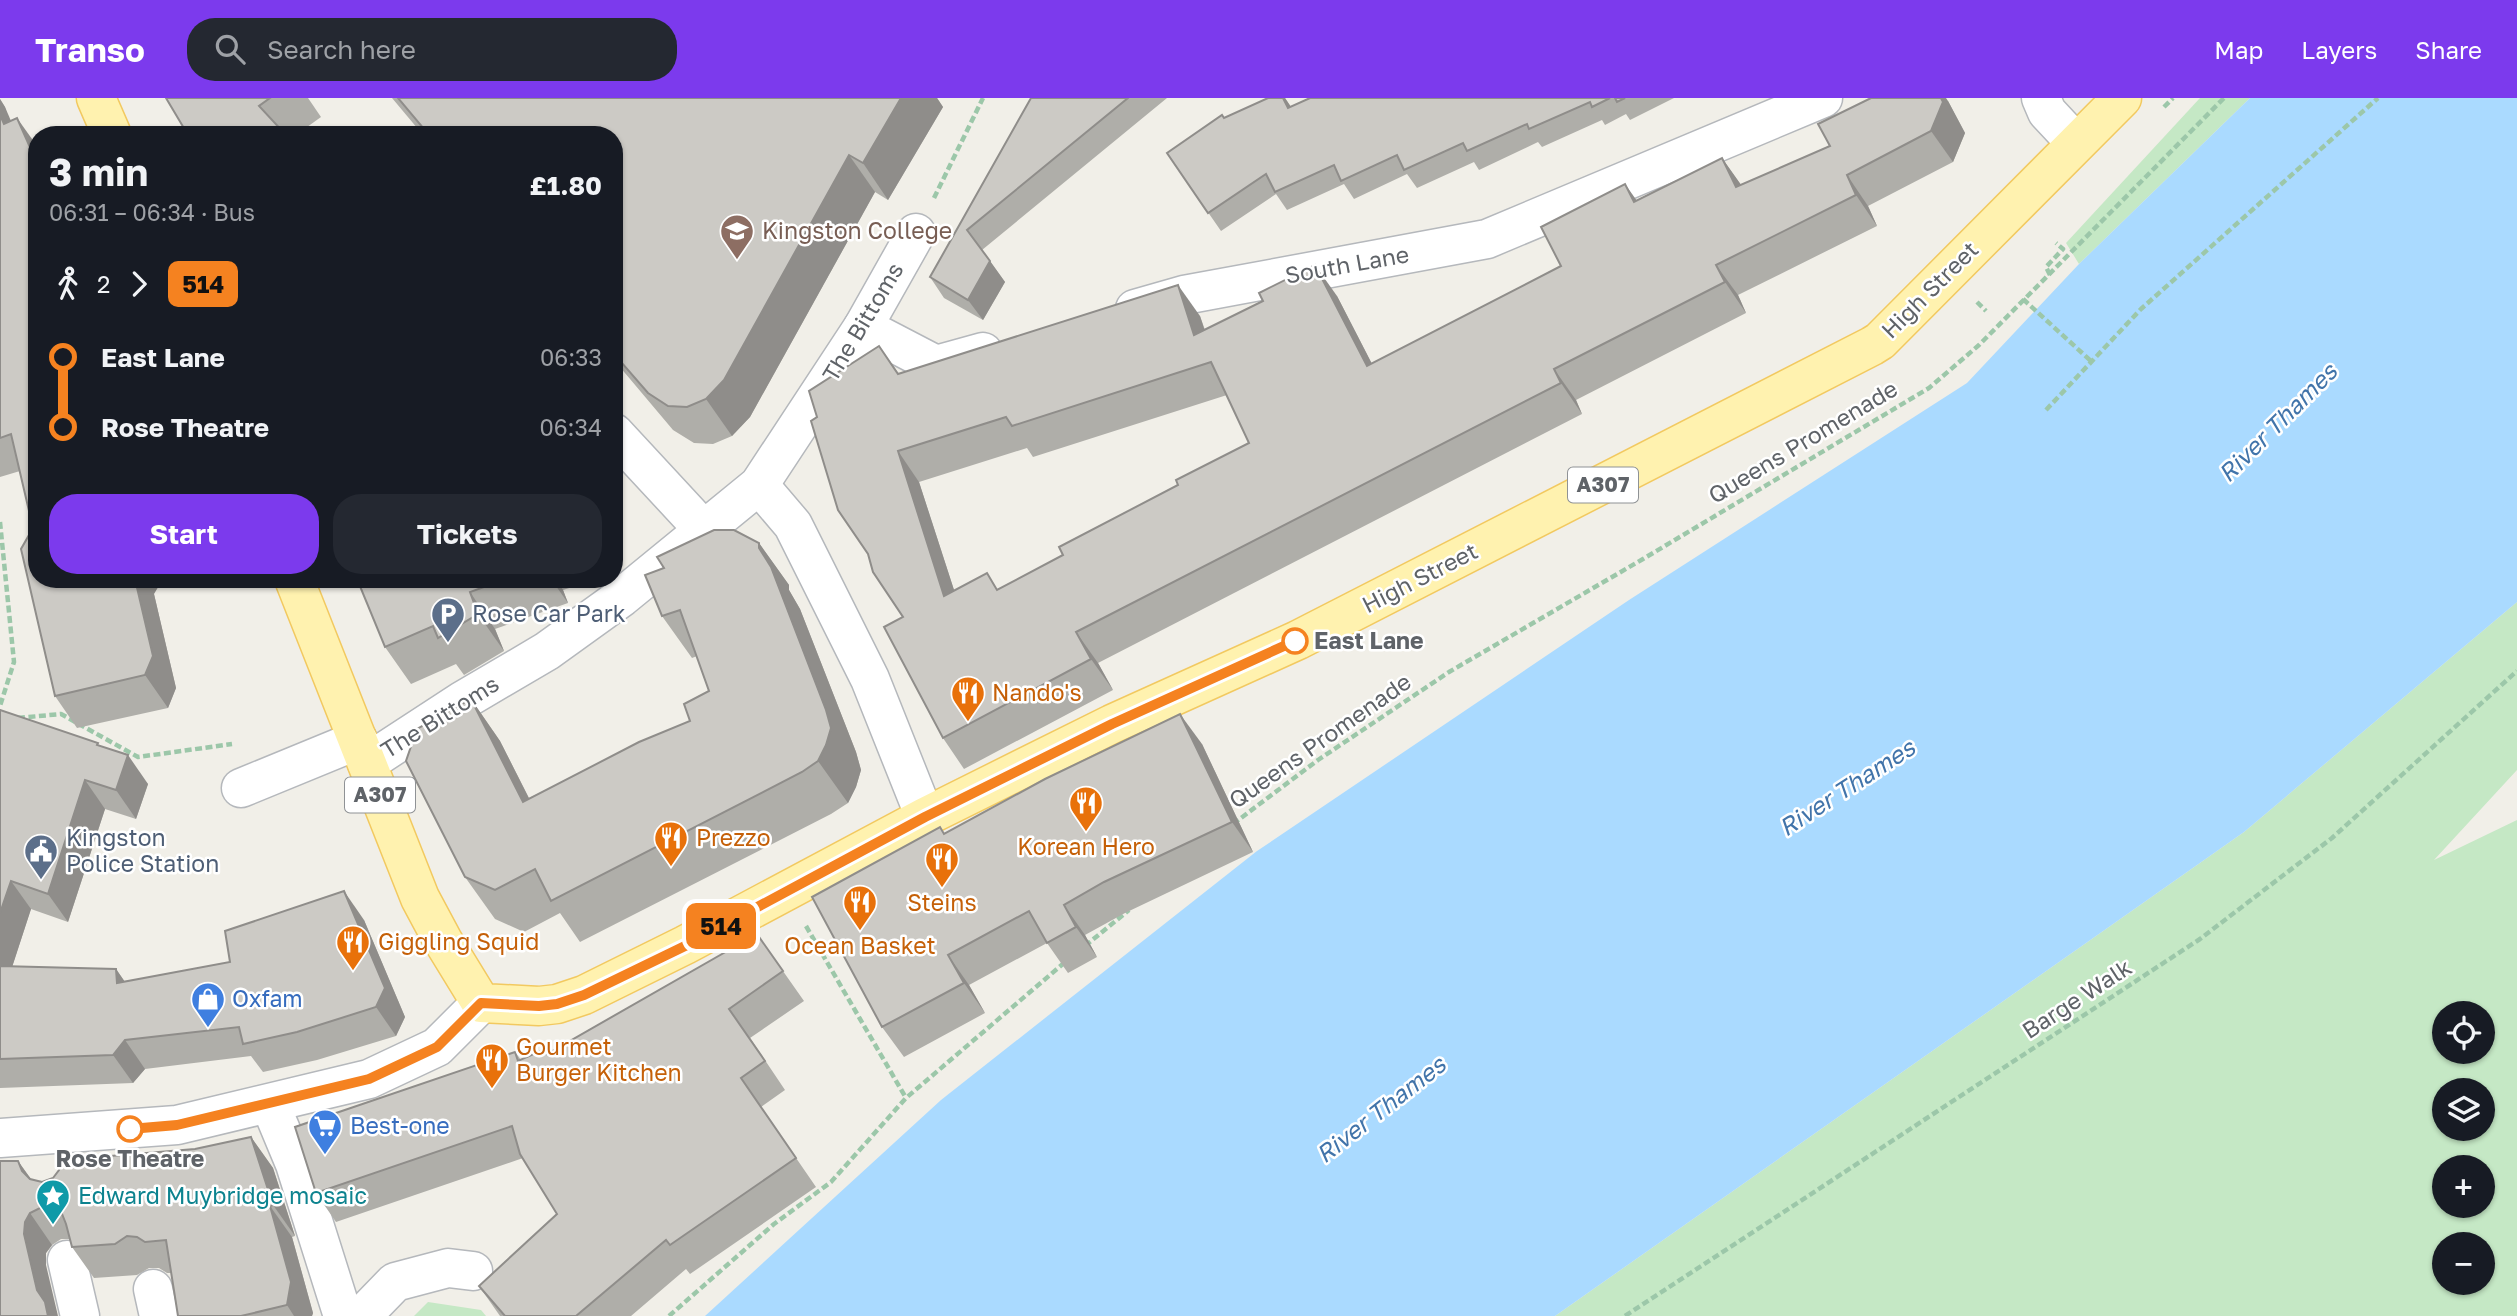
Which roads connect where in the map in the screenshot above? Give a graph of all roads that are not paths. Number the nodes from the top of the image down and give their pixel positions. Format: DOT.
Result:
graph roads {
  1 [pos="96,98"];
  2 [pos="1823,98"];
  3 [pos="2041,98"];
  4 [pos="2122,98"];
  5 [pos="108,126"];
  6 [pos="2076,143"];
  7 [pos="916,233"];
  8 [pos="1106,317"];
  9 [pos="863,327"];
  10 [pos="1014,343"];
  11 [pos="623,443"];
  12 [pos="759,485"];
  13 [pos="703,529"];
  14 [pos="298,588"];
  15 [pos="363,752"];
  16 [pos="242,788"];
  17 [pos="925,817"];
  18 [pos="481,1003"];
  19 [pos="270,1104"];
  20 [pos="0,1138"];
  21 [pos="67,1260"];
  22 [pos="473,1271"];
  23 [pos="80,1316"];
  24 [pos="343,1316"];
  25 [pos="362,1316"];
  1 -- 5 [label="main road"];
  2 -- 8 [label="street, South Lane"];
  3 -- 6 [label="street"];
  4 -- 6 [label="main road, A307"];
  6 -- 17 [label="main road, High Street / A307"];
  7 -- 9 [label="street, The Bittoms"];
  9 -- 10 [label="street"];
  9 -- 12 [label="street, The Bittoms"];
  11 -- 13 [label="street"];
  12 -- 13 [label="street, The Bittoms"];
  12 -- 17 [label="street"];
  13 -- 15 [label="street, The Bittoms"];
  14 -- 15 [label="main road, A307"];
  15 -- 16 [label="street, The Bittoms"];
  15 -- 18 [label="main road, A307"];
  17 -- 18 [label="main road, High Street / A307"];
  18 -- 19 [label="street"];
  19 -- 20 [label="street"];
  19 -- 24 [label="street"];
  21 -- 23 [label="street"];
  22 -- 25 [label="street"];
}
